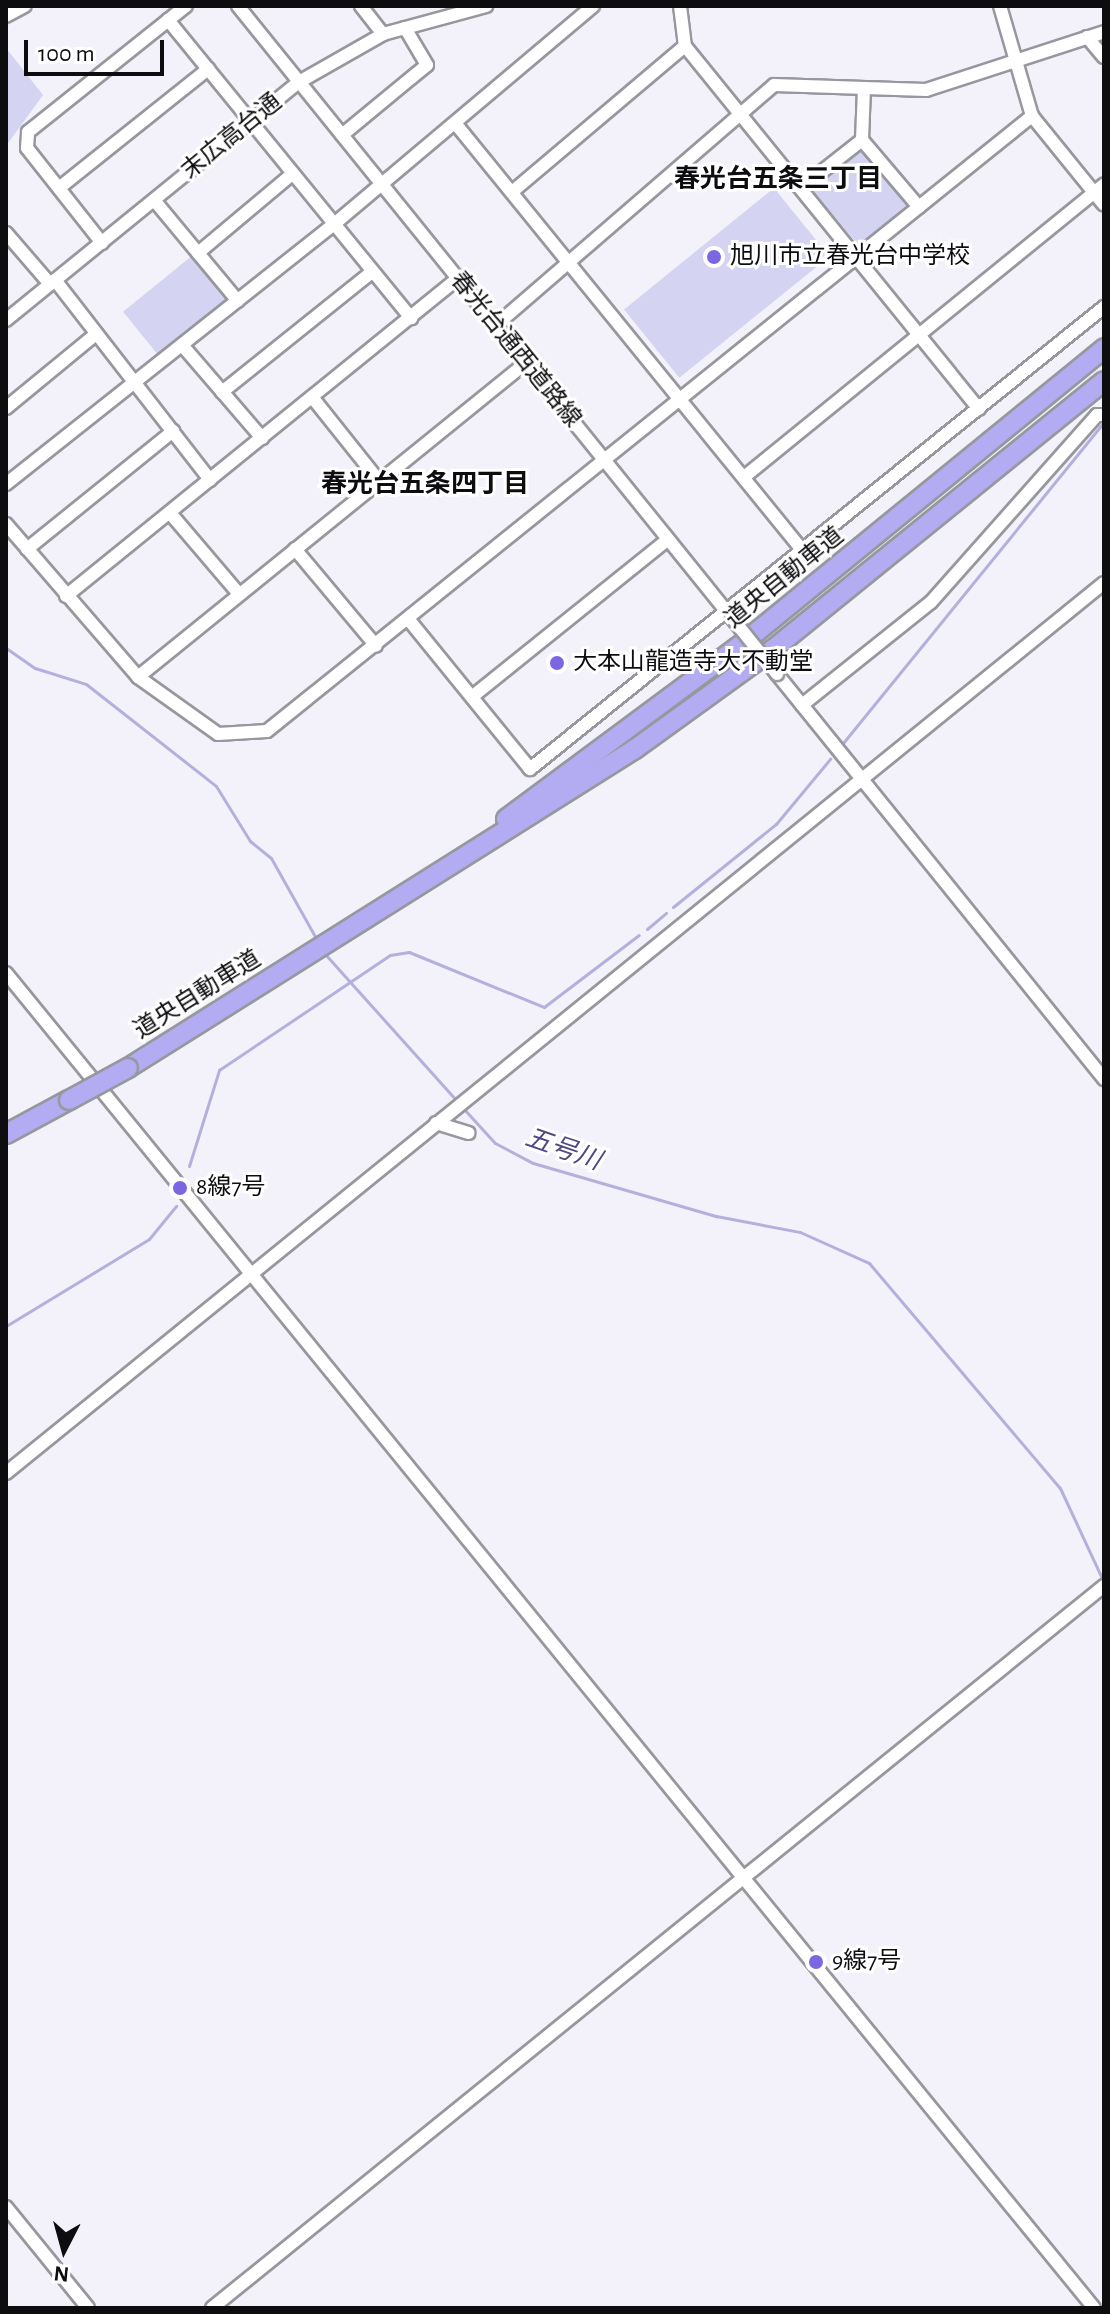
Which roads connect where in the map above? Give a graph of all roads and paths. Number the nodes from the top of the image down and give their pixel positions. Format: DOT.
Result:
graph roads {
  1 [pos="25,6"];
  2 [pos="186,6"];
  3 [pos="238,6"];
  4 [pos="361,6"];
  5 [pos="486,6"];
  6 [pos="593,6"];
  7 [pos="680,6"];
  8 [pos="1000,6"];
  9 [pos="468,8"];
  10 [pos="6,16"];
  11 [pos="168,20"];
  12 [pos="405,28"];
  13 [pos="1104,32"];
  14 [pos="383,34"];
  15 [pos="1087,37"];
  16 [pos="685,46"];
  17 [pos="1104,57"];
  18 [pos="1016,61"];
  19 [pos="208,69"];
  20 [pos="299,82"];
  21 [pos="864,88"];
  22 [pos="741,114"];
  23 [pos="1032,116"];
  24 [pos="251,122"];
  25 [pos="455,123"];
  26 [pos="342,135"];
  27 [pos="862,140"];
  28 [pos="291,175"];
  29 [pos="382,184"];
  30 [pos="59,188"];
  31 [pos="801,188"];
  32 [pos="1099,188"];
  33 [pos="512,192"];
  34 [pos="154,200"];
  35 [pos="1104,205"];
  36 [pos="919,207"];
  37 [pos="333,225"];
  38 [pos="6,233"];
  39 [pos="102,243"];
  40 [pos="198,253"];
  41 [pos="856,258"];
  42 [pos="567,262"];
  43 [pos="372,272"];
  44 [pos="457,279"];
  45 [pos="52,282"];
  46 [pos="238,301"];
  47 [pos="1104,307"];
  48 [pos="411,318"];
  49 [pos="6,320"];
  50 [pos="496,325"];
  51 [pos="96,334"];
  52 [pos="918,335"];
  53 [pos="182,345"];
  54 [pos="1104,348"];
  55 [pos="526,363"];
  56 [pos="1104,381"];
  57 [pos="135,383"];
  58 [pos="222,392"];
  59 [pos="312,397"];
  60 [pos="681,400"];
  61 [pos="6,408"];
  62 [pos="979,409"];
  63 [pos="1104,415"];
  64 [pos="173,431"];
  65 [pos="262,438"];
  66 [pos="606,462"];
  67 [pos="744,477"];
  68 [pos="210,480"];
  69 [pos="379,481"];
  70 [pos="6,484"];
  71 [pos="170,513"];
  72 [pos="6,524"];
  73 [pos="668,539"];
  74 [pos="27,549"];
  75 [pos="295,549"];
  76 [pos="803,551"];
  77 [pos="1104,583"];
  78 [pos="239,594"];
  79 [pos="66,596"];
  80 [pos="730,615"];
  81 [pos="409,620"];
  82 [pos="376,646"];
  83 [pos="138,677"];
  84 [pos="473,696"];
  85 [pos="802,705"];
  86 [pos="861,780"];
  87 [pos="411,890"];
  88 [pos="6,973"];
  89 [pos="1104,1079"];
  90 [pos="436,1123"];
  91 [pos="468,1133"];
  92 [pos="6,1134"];
  93 [pos="254,1272"];
  94 [pos="6,1473"];
  95 [pos="1100,1589"];
  96 [pos="746,1876"];
  97 [pos="6,2207"];
  98 [pos="88,2308"];
  99 [pos="212,2308"];
  100 [pos="1094,2308"];
  1 -- 10 [label="street"];
  2 -- 11 [label="street"];
  3 -- 20 [label="street, 春光台通西道路線"];
  4 -- 14 [label="street"];
  5 -- 9 [label="street, 末広高台通"];
  6 -- 25 [label="street"];
  7 -- 16 [label="street"];
  8 -- 18 [label="street"];
  9 -- 12 [label="street, 末広高台通"];
  11 -- 19 [label="street"];
  11 -- 30 [label="street"];
  12 -- 14 [label="street, 末広高台通"];
  12 -- 26 [label="street"];
  13 -- 15 [label="street"];
  14 -- 20 [label="street, 末広高台通"];
  15 -- 17 [label="street"];
  15 -- 18 [label="street"];
  16 -- 22 [label="street"];
  16 -- 33 [label="street"];
  18 -- 21 [label="street"];
  18 -- 23 [label="street"];
  19 -- 24 [label="street"];
  19 -- 30 [label="street"];
  20 -- 24 [label="street, 末広高台通"];
  20 -- 26 [label="street, 春光台通西道路線"];
  21 -- 22 [label="street"];
  21 -- 27 [label="street"];
  22 -- 31 [label="street"];
  22 -- 42 [label="street"];
  23 -- 32 [label="street"];
  23 -- 36 [label="street"];
  24 -- 28 [label="street"];
  24 -- 34 [label="street, 末広高台通"];
  25 -- 29 [label="street"];
  25 -- 33 [label="street"];
  26 -- 29 [label="street, 春光台通西道路線"];
  27 -- 31 [label="street"];
  27 -- 36 [label="street"];
  28 -- 37 [label="street"];
  28 -- 40 [label="street"];
  29 -- 37 [label="street"];
  29 -- 44 [label="street, 春光台通西道路線"];
  30 -- 39 [label="street"];
  31 -- 41 [label="street"];
  32 -- 35 [label="street"];
  32 -- 52 [label="street"];
  33 -- 42 [label="street"];
  34 -- 39 [label="street, 末広高台通"];
  34 -- 40 [label="street"];
  36 -- 41 [label="street"];
  37 -- 43 [label="street"];
  37 -- 46 [label="street"];
  38 -- 45 [label="street"];
  39 -- 45 [label="street, 末広高台通"];
  40 -- 46 [label="street"];
  41 -- 52 [label="street"];
  41 -- 60 [label="street"];
  42 -- 50 [label="street"];
  42 -- 60 [label="street"];
  43 -- 48 [label="street"];
  43 -- 58 [label="street"];
  44 -- 48 [label="street"];
  44 -- 50 [label="street, 春光台通西道路線"];
  45 -- 49 [label="street, 末広高台通"];
  45 -- 51 [label="street"];
  46 -- 53 [label="street"];
  47 -- 62 [label="street"];
  48 -- 59 [label="street"];
  50 -- 55 [label="street, 春光台通西道路線"];
  51 -- 57 [label="street"];
  51 -- 61 [label="street"];
  52 -- 62 [label="street"];
  52 -- 67 [label="street"];
  53 -- 57 [label="street"];
  53 -- 58 [label="street"];
  54 -- 87 [label="highway, 道央自動車道"];
  55 -- 66 [label="street, 春光台通西道路線"];
  55 -- 69 [label="street"];
  56 -- 87 [label="highway, 道央自動車道"];
  57 -- 64 [label="street"];
  57 -- 70 [label="street"];
  58 -- 65 [label="street"];
  59 -- 65 [label="street"];
  59 -- 69 [label="street"];
  60 -- 66 [label="street"];
  60 -- 67 [label="street"];
  62 -- 76 [label="street"];
  63 -- 85 [label="street"];
  64 -- 68 [label="street"];
  64 -- 74 [label="street"];
  65 -- 68 [label="street"];
  66 -- 73 [label="street, 春光台通西道路線"];
  66 -- 81 [label="street"];
  67 -- 76 [label="street"];
  68 -- 71 [label="street"];
  69 -- 75 [label="street"];
  71 -- 78 [label="street"];
  71 -- 79 [label="street"];
  72 -- 74 [label="street"];
  73 -- 80 [label="street, 春光台通西道路線"];
  73 -- 84 [label="street"];
  74 -- 79 [label="street"];
  75 -- 78 [label="street"];
  75 -- 82 [label="street"];
  76 -- 80 [label="street"];
  77 -- 86 [label="street"];
  78 -- 83 [label="street"];
  79 -- 83 [label="street"];
  80 -- 84 [label="street"];
  80 -- 85 [label="street, 春光台通西道路線, bridge"];
  81 -- 82 [label="street"];
  81 -- 84 [label="street"];
  82 -- 83 [label="street"];
  85 -- 86 [label="street, 春光台通西道路線"];
  86 -- 89 [label="street, 春光台通西道路線"];
  86 -- 90 [label="street"];
  87 -- 92 [label="highway, 道央自動車道, bridge"];
  88 -- 93 [label="street"];
  90 -- 91 [label="street"];
  90 -- 93 [label="street"];
  93 -- 94 [label="street"];
  93 -- 96 [label="street"];
  95 -- 96 [label="street"];
  96 -- 99 [label="street"];
  96 -- 100 [label="street"];
  97 -- 98 [label="street"];
}
